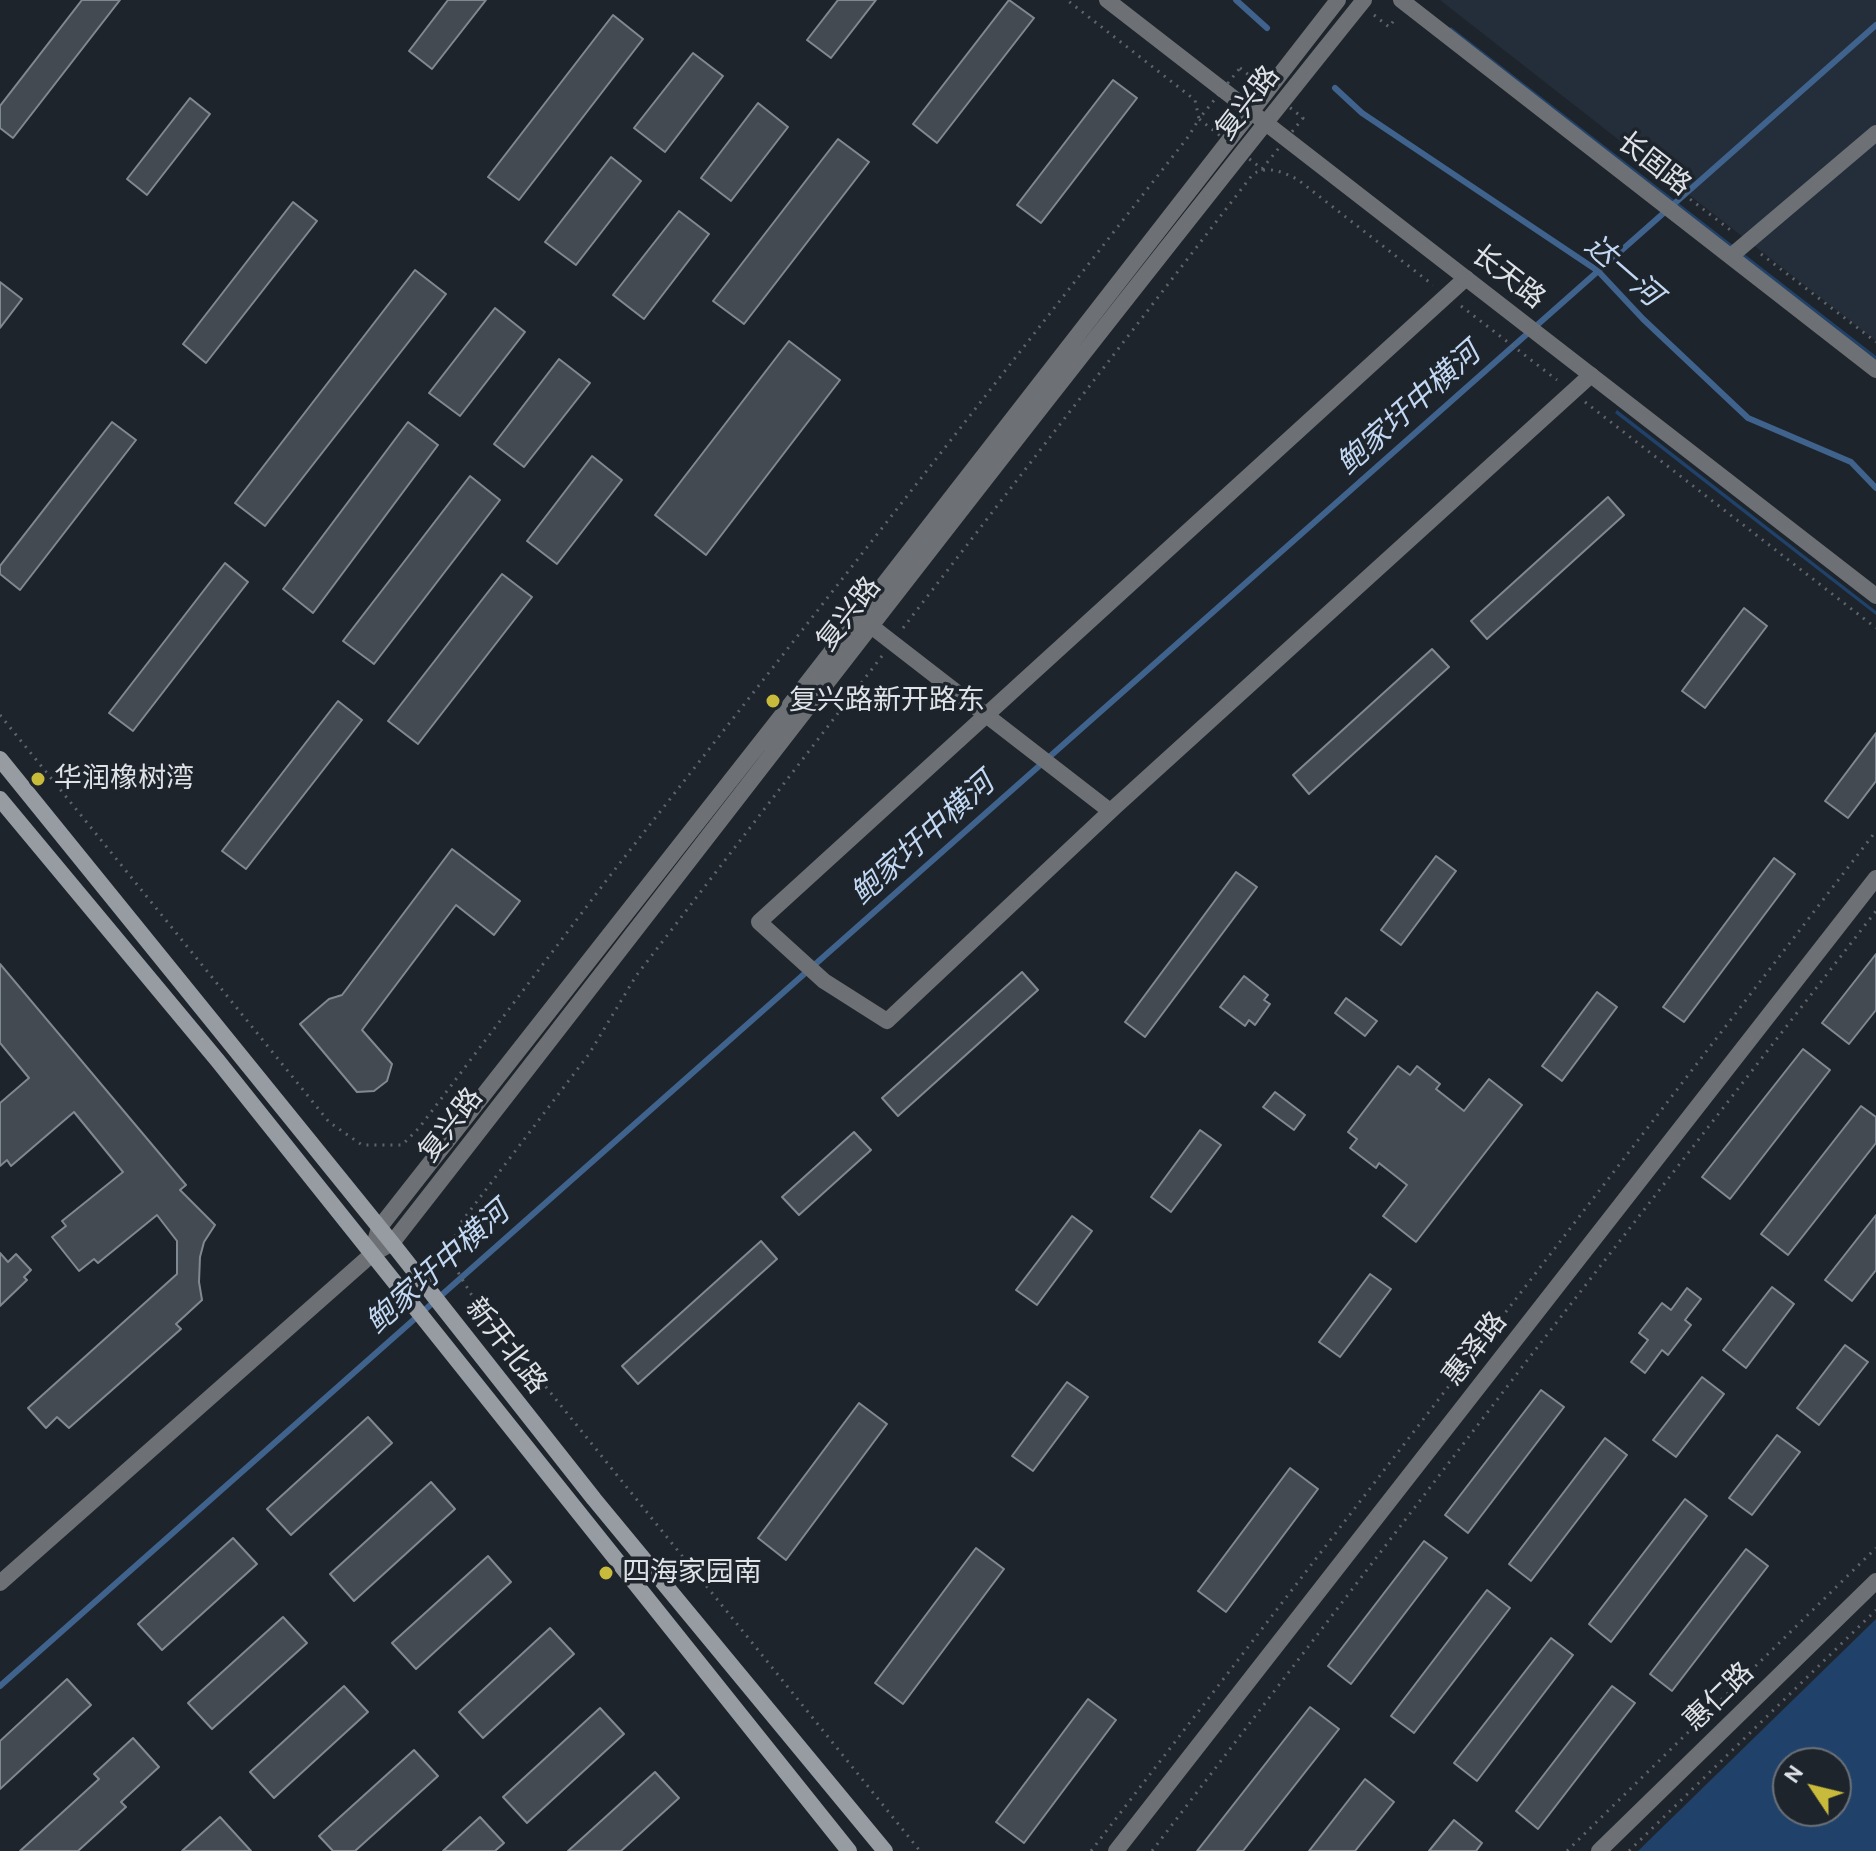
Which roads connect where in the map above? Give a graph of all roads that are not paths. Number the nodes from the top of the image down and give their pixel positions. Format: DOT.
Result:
graph roads {
  1 [pos="1107,0"];
  2 [pos="1338,0"];
  3 [pos="1362,2"];
  4 [pos="1403,2"];
  5 [pos="1251,111"];
  6 [pos="1266,123"];
  7 [pos="1876,133"];
  8 [pos="1731,256"];
  9 [pos="1466,278"];
  10 [pos="1876,370"];
  11 [pos="1591,375"];
  12 [pos="1876,596"];
  13 [pos="858,615"];
  14 [pos="872,627"];
  15 [pos="985,716"];
  16 [pos="0,759"];
  17 [pos="0,799"];
  18 [pos="1110,811"];
  19 [pos="1876,878"];
  20 [pos="379,1228"];
  21 [pos="392,1243"];
  22 [pos="371,1255"];
  23 [pos="1876,1581"];
  24 [pos="0,1583"];
  25 [pos="849,1851"];
  26 [pos="885,1851"];
  27 [pos="1116,1851"];
  28 [pos="1599,1851"];
  1 -- 5 [label="street, 长天路"];
  2 -- 5 [label="street, 复兴路"];
  3 -- 6 [label="street, 复兴路"];
  4 -- 8 [label="street, 长固路"];
  5 -- 6 [label="street, 长天路"];
  5 -- 13 [label="street, 复兴路"];
  6 -- 9 [label="street, 长天路"];
  6 -- 14 [label="street, 复兴路"];
  7 -- 8 [label="street"];
  8 -- 10 [label="street, 长固路"];
  9 -- 11 [label="street, 长天路"];
  9 -- 15 [label="street"];
  11 -- 12 [label="street, 长天路"];
  11 -- 18 [label="street"];
  13 -- 14 [label="street"];
  13 -- 20 [label="street, 复兴路"];
  14 -- 15 [label="street"];
  14 -- 21 [label="street, 复兴路"];
  15 -- 18 [label="street"];
  15 -- 18 [label="street"];
  16 -- 20 [label="main road, 新开北路"];
  17 -- 22 [label="main road, 新开北路"];
  19 -- 27 [label="street, 惠泽路"];
  20 -- 21 [label="main road, 新开北路"];
  20 -- 22 [label="street, 复兴路"];
  21 -- 22 [label="street, 复兴路"];
  21 -- 26 [label="main road, 新开北路"];
  22 -- 24 [label="street, 复兴路"];
  22 -- 25 [label="main road, 新开北路"];
  23 -- 28 [label="street, 惠仁路"];
}
